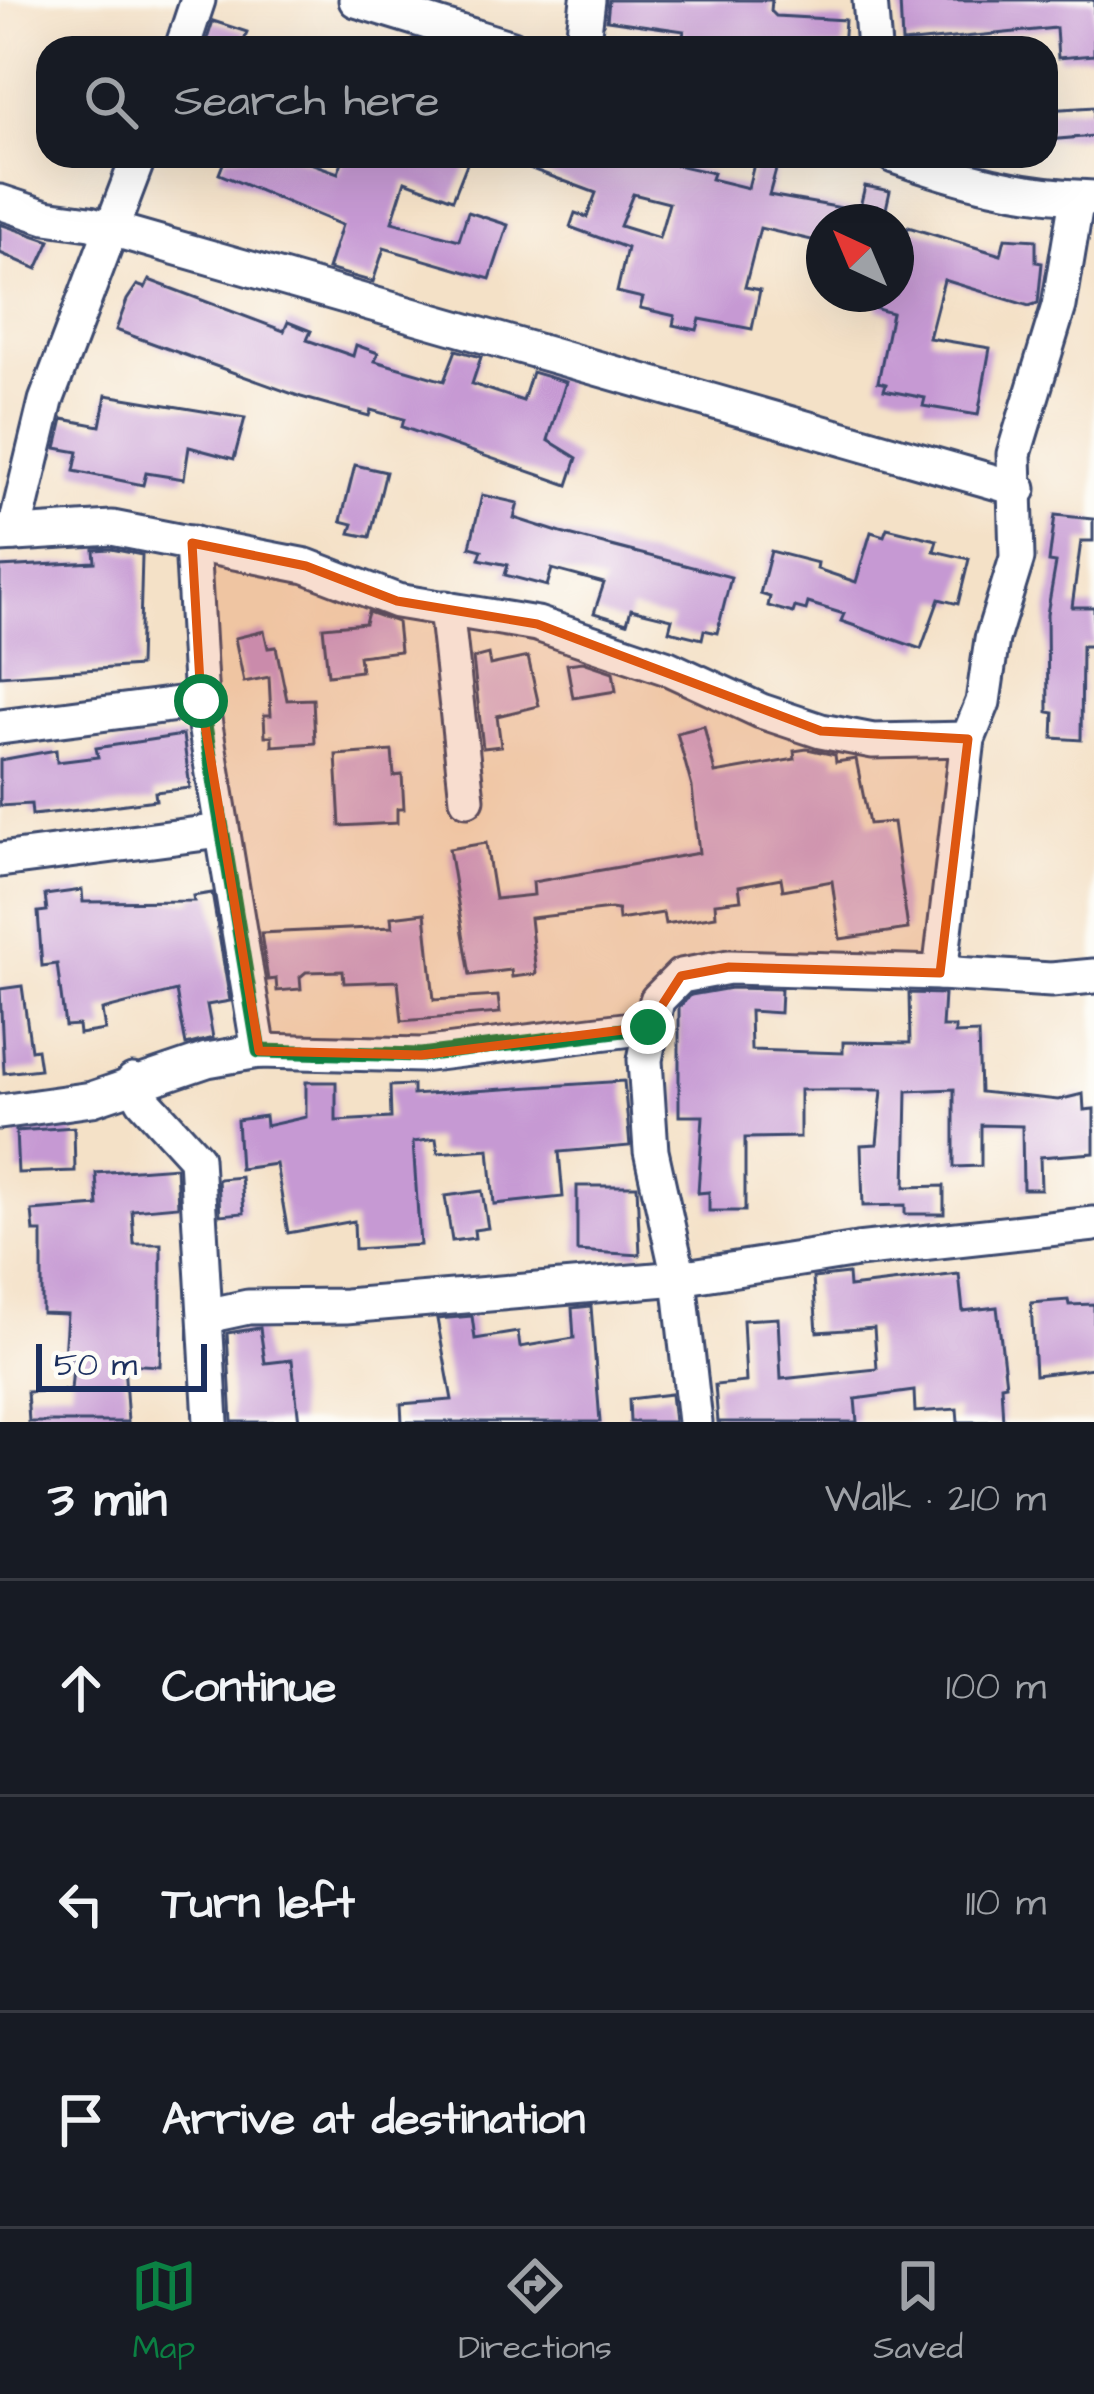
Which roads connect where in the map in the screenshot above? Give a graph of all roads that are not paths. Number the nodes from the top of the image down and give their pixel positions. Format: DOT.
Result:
graph roads {
  1 [pos="198,0"];
  2 [pos="356,0"];
  3 [pos="588,0"];
  4 [pos="870,0"];
  5 [pos="186,36"];
  6 [pos="473,36"];
  7 [pos="584,36"];
  8 [pos="873,36"];
  9 [pos="134,168"];
  10 [pos="932,168"];
  11 [pos="1086,198"];
  12 [pos="0,202"];
  13 [pos="110,232"];
  14 [pos="1019,489"];
  15 [pos="7,534"];
  16 [pos="191,543"];
  17 [pos="446,608"];
  18 [pos="201,701"];
  19 [pos="0,727"];
  20 [pos="968,739"];
  21 [pos="467,800"];
  22 [pos="221,831"];
  23 [pos="0,860"];
  24 [pos="940,974"];
  25 [pos="1094,976"];
  26 [pos="648,1027"];
  27 [pos="259,1051"];
  28 [pos="133,1082"];
  29 [pos="0,1112"];
  30 [pos="1094,1224"];
  31 [pos="679,1278"];
  32 [pos="206,1316"];
  33 [pos="211,1422"];
  34 [pos="695,1422"];
  1 -- 5 [label="street"];
  2 -- 6 [label="street"];
  3 -- 7 [label="street"];
  4 -- 8 [label="street"];
  9 -- 13 [label="street"];
  10 -- 11 [label="street"];
  11 -- 14 [label="street"];
  12 -- 13 [label="street"];
  13 -- 14 [label="street"];
  13 -- 15 [label="street"];
  14 -- 20 [label="street"];
  15 -- 16 [label="street"];
  16 -- 17 [label="street"];
  16 -- 18 [label="street"];
  17 -- 20 [label="street"];
  17 -- 21 [label="street"];
  18 -- 19 [label="street"];
  18 -- 22 [label="street"];
  20 -- 24 [label="street"];
  22 -- 23 [label="street"];
  22 -- 27 [label="street"];
  24 -- 25 [label="street"];
  24 -- 26 [label="street"];
  26 -- 27 [label="street"];
  26 -- 31 [label="street"];
  27 -- 28 [label="street"];
  28 -- 29 [label="street"];
  28 -- 32 [label="street"];
  30 -- 31 [label="street"];
  31 -- 32 [label="street"];
  31 -- 34 [label="street"];
  32 -- 33 [label="street"];
}
